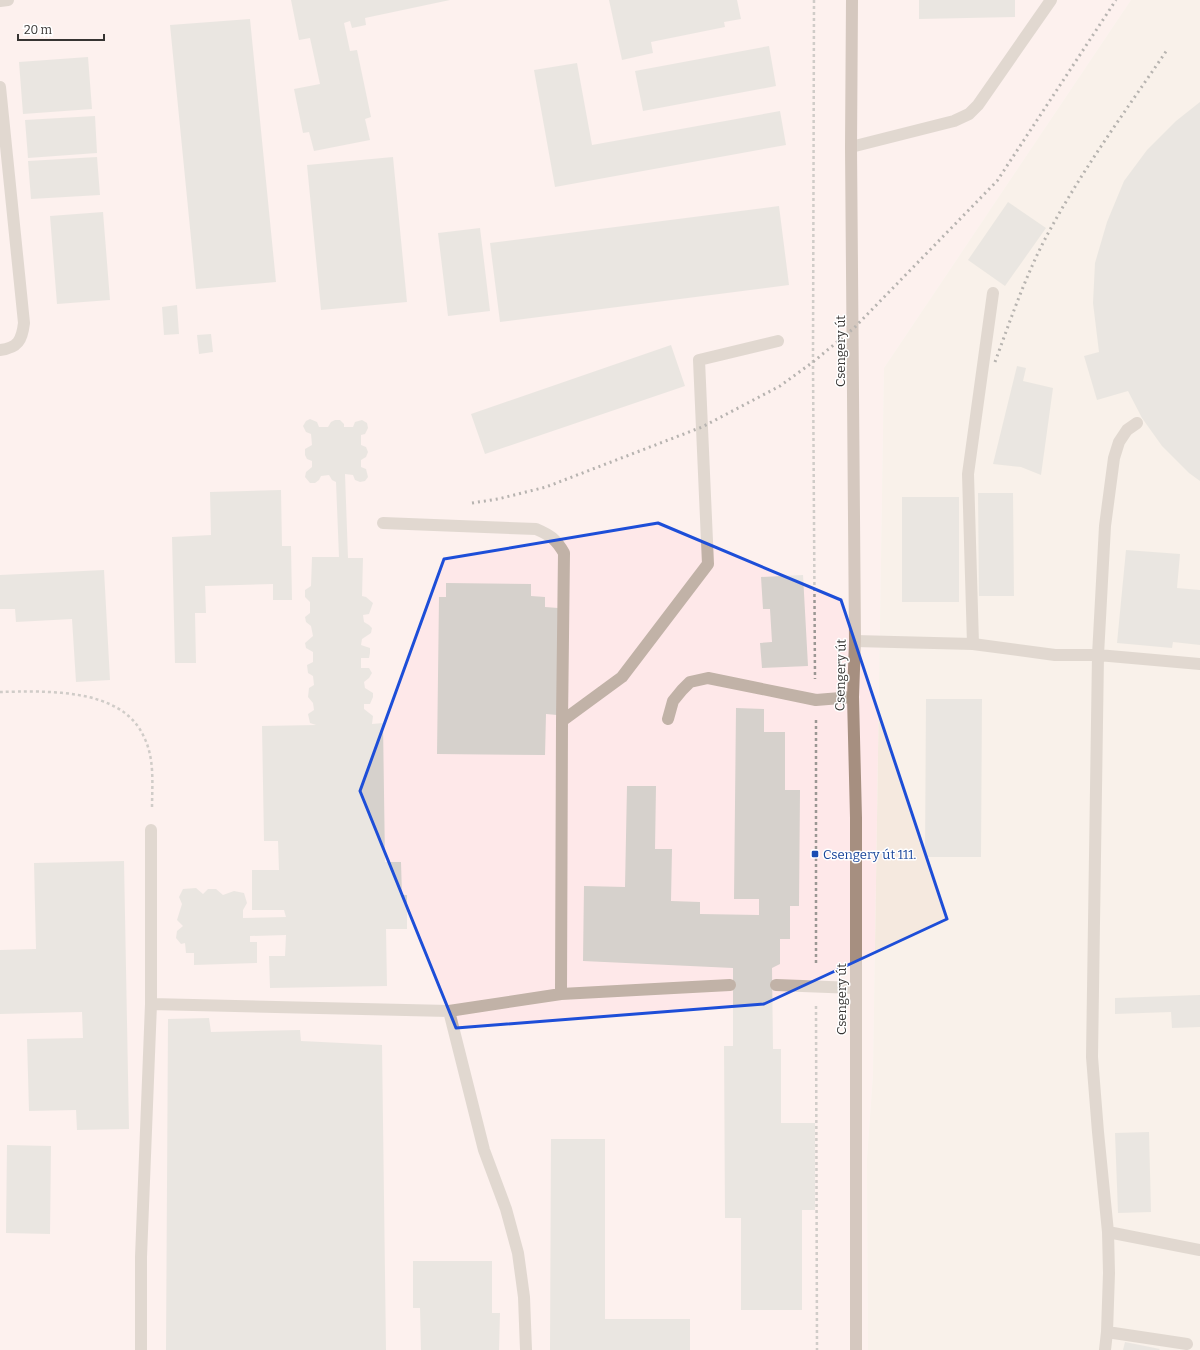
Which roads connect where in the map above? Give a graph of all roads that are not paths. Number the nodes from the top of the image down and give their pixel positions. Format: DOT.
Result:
graph roads {
  1 [pos="8,0"];
  2 [pos="852,0"];
  3 [pos="1051,0"];
  4 [pos="0,2"];
  5 [pos="0,87"];
  6 [pos="852,147"];
  7 [pos="993,293"];
  8 [pos="778,341"];
  9 [pos="0,350"];
  10 [pos="1137,423"];
  11 [pos="383,523"];
  12 [pos="855,641"];
  13 [pos="973,644"];
  14 [pos="1098,655"];
  15 [pos="1200,664"];
  16 [pos="853,697"];
  17 [pos="668,719"];
  18 [pos="562,721"];
  19 [pos="152,830"];
  20 [pos="776,984"];
  21 [pos="730,985"];
  22 [pos="855,988"];
  23 [pos="561,994"];
  24 [pos="151,1004"];
  25 [pos="450,1011"];
  26 [pos="1108,1232"];
  27 [pos="1200,1250"];
  28 [pos="1107,1332"];
  29 [pos="1187,1344"];
  30 [pos="141,1350"];
  31 [pos="526,1350"];
  32 [pos="856,1350"];
  33 [pos="1105,1350"];
  1 -- 4 [label="street"];
  2 -- 6 [label="main road, Csengery út"];
  3 -- 6 [label="street"];
  5 -- 9 [label="street"];
  6 -- 12 [label="main road, Csengery út"];
  7 -- 13 [label="street"];
  8 -- 18 [label="street"];
  10 -- 14 [label="street"];
  11 -- 18 [label="street"];
  12 -- 13 [label="street"];
  12 -- 16 [label="main road, Csengery út"];
  13 -- 14 [label="street"];
  14 -- 15 [label="street"];
  14 -- 26 [label="street"];
  16 -- 17 [label="street"];
  16 -- 22 [label="main road, Csengery út"];
  18 -- 23 [label="street"];
  19 -- 24 [label="street"];
  20 -- 22 [label="street"];
  21 -- 23 [label="street"];
  22 -- 32 [label="main road, Csengery út"];
  23 -- 25 [label="street"];
  24 -- 25 [label="street"];
  24 -- 30 [label="street"];
  25 -- 31 [label="street"];
  26 -- 27 [label="street"];
  26 -- 28 [label="street"];
  28 -- 29 [label="street"];
  28 -- 33 [label="street"];
}
